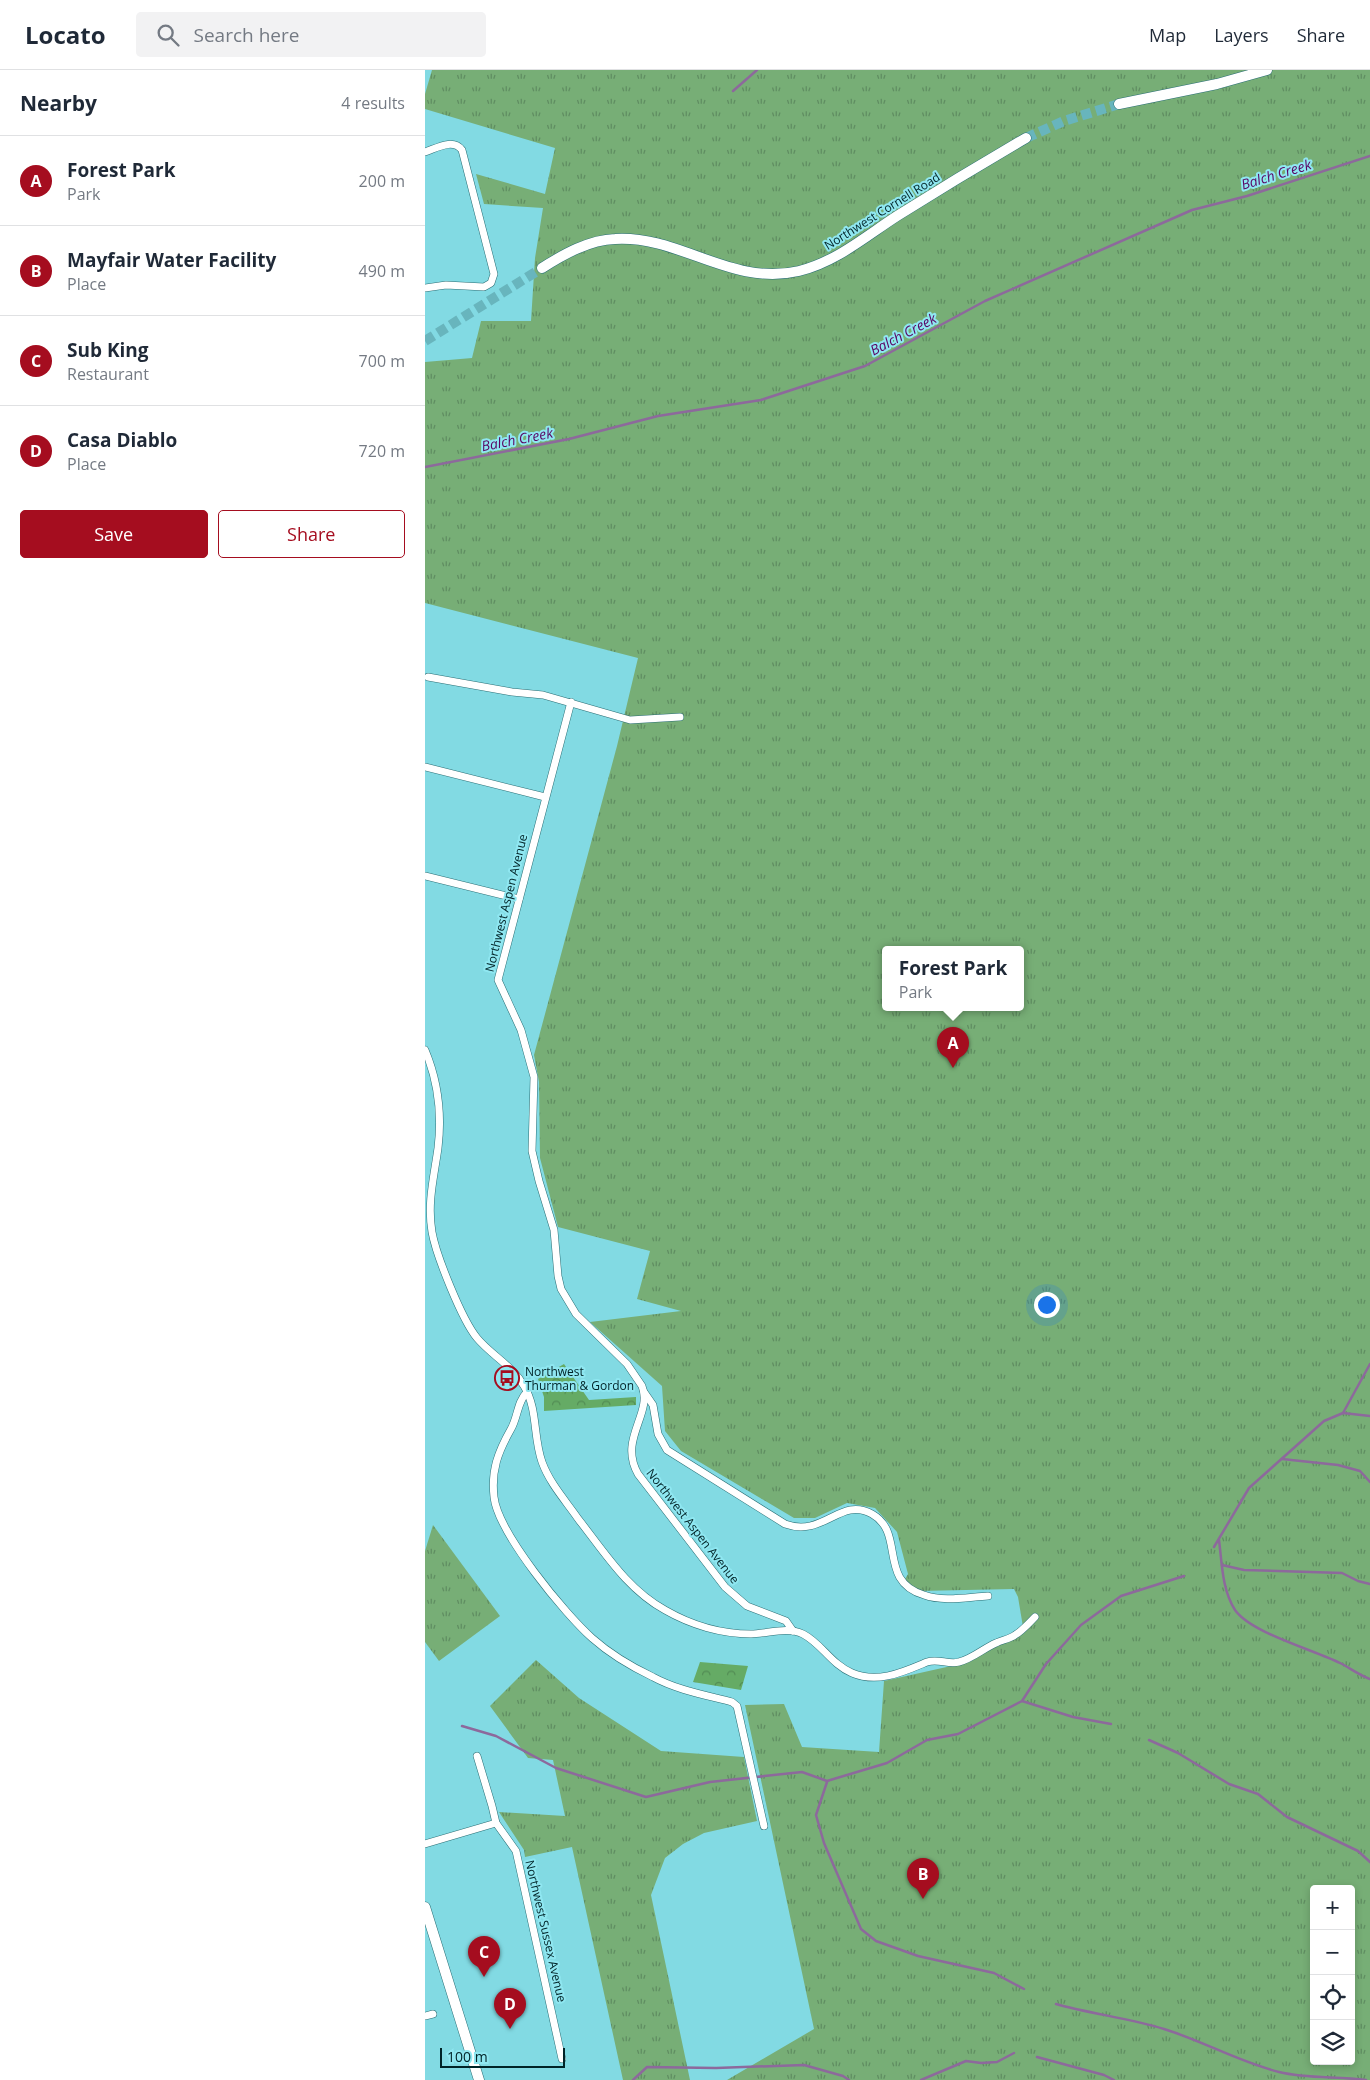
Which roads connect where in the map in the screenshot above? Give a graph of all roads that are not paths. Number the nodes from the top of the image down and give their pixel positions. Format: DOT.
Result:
graph roads {
  1 [pos="1267,70"];
  2 [pos="1124,104"];
  3 [pos="1027,138"];
  4 [pos="425,152"];
  5 [pos="542,268"];
  6 [pos="425,288"];
  7 [pos="428,677"];
  8 [pos="571,702"];
  9 [pos="680,717"];
  10 [pos="425,767"];
  11 [pos="545,797"];
  12 [pos="425,876"];
  13 [pos="519,900"];
  14 [pos="425,1050"];
  15 [pos="527,1392"];
  16 [pos="644,1392"];
  17 [pos="988,1596"];
  18 [pos="1035,1618"];
  19 [pos="793,1631"];
  20 [pos="477,1756"];
  21 [pos="496,1823"];
  22 [pos="764,1826"];
  23 [pos="425,1844"];
  24 [pos="425,1907"];
  25 [pos="433,2014"];
  26 [pos="425,2016"];
  27 [pos="562,2059"];
  28 [pos="479,2080"];
  1 -- 2 [label="main road"];
  3 -- 5 [label="main road, Northwest Cornell Road"];
  4 -- 6 [label="street"];
  7 -- 8 [label="street"];
  8 -- 9 [label="street"];
  8 -- 11 [label="street, Northwest Aspen Avenue"];
  10 -- 11 [label="street"];
  11 -- 13 [label="street, Northwest Aspen Avenue"];
  12 -- 13 [label="street"];
  13 -- 16 [label="street, Northwest Aspen Avenue"];
  14 -- 15 [label="street"];
  15 -- 19 [label="street"];
  15 -- 22 [label="street"];
  16 -- 17 [label="street"];
  16 -- 19 [label="street, Northwest Aspen Avenue"];
  18 -- 19 [label="street, Northwest Aspen Avenue"];
  20 -- 21 [label="street, Northwest Sussex Avenue"];
  21 -- 23 [label="street"];
  21 -- 27 [label="street, Northwest Sussex Avenue"];
  24 -- 28 [label="main road"];
  25 -- 26 [label="street"];
}
